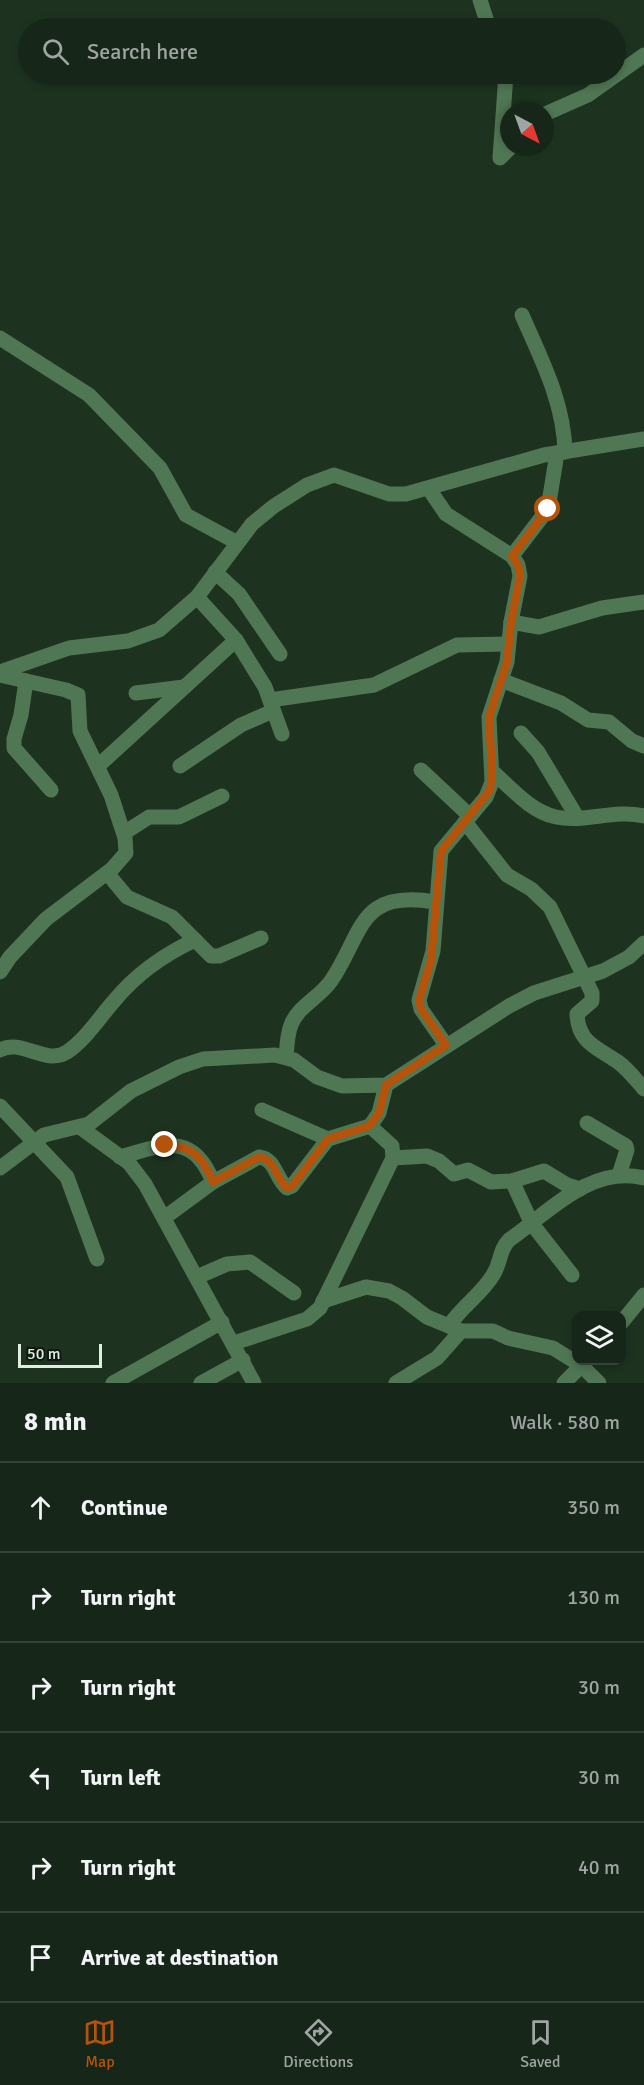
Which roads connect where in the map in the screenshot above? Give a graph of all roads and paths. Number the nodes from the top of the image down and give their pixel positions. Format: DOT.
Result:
graph roads {
  1 [pos="480,0"];
  2 [pos="486,18"];
  3 [pos="644,55"];
  4 [pos="626,68"];
  5 [pos="505,84"];
  6 [pos="603,84"];
  7 [pos="504,102"];
  8 [pos="554,110"];
  9 [pos="522,315"];
  10 [pos="0,338"];
  11 [pos="644,439"];
  12 [pos="561,452"];
  13 [pos="429,489"];
  14 [pos="236,542"];
  15 [pos="512,556"];
  16 [pos="215,572"];
  17 [pos="197,597"];
  18 [pos="644,602"];
  19 [pos="511,622"];
  20 [pos="236,640"];
  21 [pos="508,644"];
  22 [pos="280,654"];
  23 [pos="0,674"];
  24 [pos="501,680"];
  25 [pos="26,681"];
  26 [pos="184,687"];
  27 [pos="136,693"];
  28 [pos="272,705"];
  29 [pos="522,733"];
  30 [pos="282,735"];
  31 [pos="644,746"];
  32 [pos="98,766"];
  33 [pos="180,766"];
  34 [pos="421,770"];
  35 [pos="492,771"];
  36 [pos="51,790"];
  37 [pos="222,796"];
  38 [pos="644,816"];
  39 [pos="578,817"];
  40 [pos="467,819"];
  41 [pos="124,833"];
  42 [pos="107,873"];
  43 [pos="435,902"];
  44 [pos="261,938"];
  45 [pos="195,940"];
  46 [pos="644,943"];
  47 [pos="0,972"];
  48 [pos="585,977"];
  49 [pos="446,1045"];
  50 [pos="0,1050"];
  51 [pos="286,1057"];
  52 [pos="386,1085"];
  53 [pos="644,1089"];
  54 [pos="0,1106"];
  55 [pos="262,1110"];
  56 [pos="587,1123"];
  57 [pos="369,1126"];
  58 [pos="81,1128"];
  59 [pos="328,1139"];
  60 [pos="35,1140"];
  61 [pos="120,1157"];
  62 [pos="393,1158"];
  63 [pos="0,1168"];
  64 [pos="619,1175"];
  65 [pos="644,1178"];
  66 [pos="512,1180"];
  67 [pos="213,1182"];
  68 [pos="580,1189"];
  69 [pos="164,1218"];
  70 [pos="532,1224"];
  71 [pos="97,1258"];
  72 [pos="572,1275"];
  73 [pos="197,1277"];
  74 [pos="294,1293"];
  75 [pos="644,1295"];
  76 [pos="323,1301"];
  77 [pos="626,1316"];
  78 [pos="222,1322"];
  79 [pos="455,1329"];
  80 [pos="234,1343"];
  81 [pos="572,1357"];
  82 [pos="243,1360"];
  83 [pos="583,1365"];
  84 [pos="586,1365"];
  85 [pos="113,1383"];
  86 [pos="201,1383"];
  87 [pos="254,1383"];
  88 [pos="396,1383"];
  89 [pos="564,1383"];
  90 [pos="599,1383"];
  1 -- 2 [label="street"];
  3 -- 4 [label="street"];
  5 -- 7 [label="street"];
  6 -- 8 [label="street"];
  9 -- 12 [label="street"];
  10 -- 14 [label="street"];
  11 -- 12 [label="street"];
  12 -- 13 [label="street"];
  12 -- 15 [label="street"];
  13 -- 14 [label="street"];
  13 -- 15 [label="street"];
  14 -- 16 [label="street"];
  15 -- 19 [label="street"];
  16 -- 17 [label="street"];
  16 -- 22 [label="street"];
  17 -- 20 [label="street"];
  17 -- 23 [label="street"];
  18 -- 19 [label="street"];
  19 -- 21 [label="street"];
  20 -- 26 [label="street"];
  20 -- 28 [label="street"];
  21 -- 24 [label="street"];
  21 -- 28 [label="street"];
  23 -- 25 [label="street"];
  24 -- 31 [label="street"];
  24 -- 35 [label="street"];
  25 -- 32 [label="street"];
  25 -- 36 [label="street"];
  26 -- 27 [label="street"];
  26 -- 32 [label="street"];
  28 -- 30 [label="street"];
  28 -- 33 [label="street"];
  29 -- 39 [label="street"];
  32 -- 41 [label="street"];
  34 -- 40 [label="street"];
  35 -- 39 [label="street"];
  35 -- 40 [label="street"];
  37 -- 41 [label="street"];
  38 -- 39 [label="street"];
  40 -- 43 [label="street"];
  40 -- 48 [label="street"];
  41 -- 42 [label="street"];
  42 -- 45 [label="street"];
  42 -- 47 [label="street"];
  43 -- 49 [label="street"];
  43 -- 51 [label="street"];
  44 -- 45 [label="street"];
  45 -- 50 [label="street"];
  46 -- 48 [label="street"];
  48 -- 49 [label="street"];
  48 -- 53 [label="street"];
  49 -- 52 [label="street"];
  51 -- 52 [label="street"];
  51 -- 58 [label="street"];
  52 -- 57 [label="street"];
  54 -- 60 [label="street"];
  55 -- 59 [label="street"];
  56 -- 64 [label="street"];
  57 -- 59 [label="street"];
  57 -- 62 [label="street"];
  58 -- 60 [label="street"];
  58 -- 61 [label="street"];
  59 -- 67 [label="street"];
  60 -- 63 [label="street"];
  60 -- 71 [label="street"];
  61 -- 67 [label="street"];
  61 -- 69 [label="street"];
  62 -- 66 [label="street"];
  62 -- 76 [label="street"];
  64 -- 65 [label="street"];
  64 -- 68 [label="street"];
  66 -- 68 [label="street"];
  66 -- 70 [label="street"];
  67 -- 69 [label="street"];
  68 -- 70 [label="street"];
  69 -- 73 [label="street"];
  70 -- 72 [label="street"];
  70 -- 79 [label="street"];
  73 -- 74 [label="street"];
  73 -- 78 [label="street"];
  75 -- 77 [label="street"];
  76 -- 79 [label="street"];
  76 -- 80 [label="street"];
  78 -- 80 [label="street"];
  78 -- 85 [label="street"];
  79 -- 81 [label="street"];
  79 -- 88 [label="street"];
  80 -- 82 [label="street"];
  82 -- 86 [label="street"];
  82 -- 87 [label="street"];
  83 -- 89 [label="street"];
  84 -- 90 [label="street"];
}
